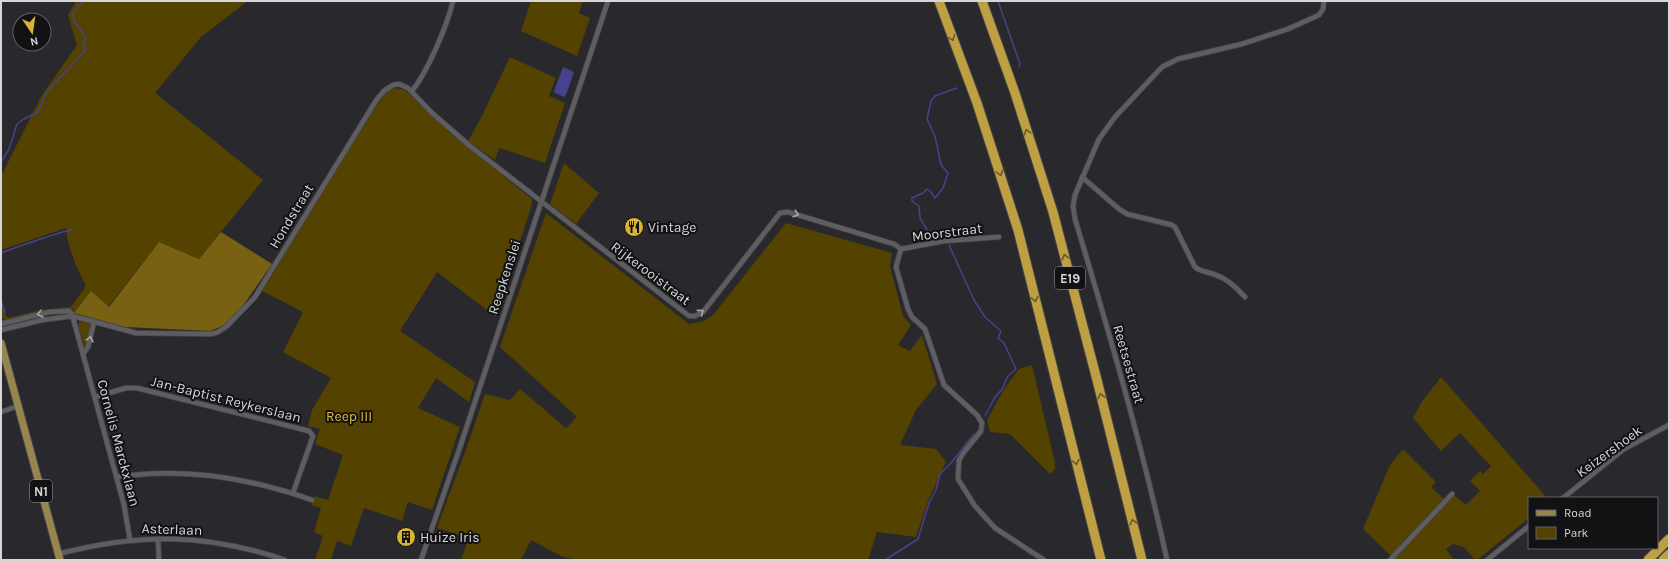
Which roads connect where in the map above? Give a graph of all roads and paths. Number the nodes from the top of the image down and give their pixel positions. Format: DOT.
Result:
graph roads {
  1 [pos="454,1"];
  2 [pos="608,1"];
  3 [pos="939,1"];
  4 [pos="982,1"];
  5 [pos="1324,1"];
  6 [pos="412,91"];
  7 [pos="1082,177"];
  8 [pos="541,202"];
  9 [pos="999,238"];
  10 [pos="901,249"];
  11 [pos="1245,297"];
  12 [pos="73,316"];
  13 [pos="94,322"];
  14 [pos="1,324"];
  15 [pos="1,330"];
  16 [pos="1,343"];
  17 [pos="83,354"];
  18 [pos="95,396"];
  19 [pos="18,406"];
  20 [pos="1,412"];
  21 [pos="1669,425"];
  22 [pos="117,477"];
  23 [pos="293,493"];
  24 [pos="1452,494"];
  25 [pos="1564,497"];
  26 [pos="312,500"];
  27 [pos="1528,527"];
  28 [pos="158,539"];
  29 [pos="1669,539"];
  30 [pos="130,540"];
  31 [pos="1669,554"];
  32 [pos="59,557"];
  33 [pos="159,560"];
  34 [pos="282,560"];
  35 [pos="421,560"];
  36 [pos="1044,560"];
  37 [pos="1101,560"];
  38 [pos="1142,560"];
  39 [pos="1167,560"];
  40 [pos="1390,560"];
  41 [pos="1487,560"];
  42 [pos="1648,560"];
  43 [pos="1663,560"];
  1 -- 6 [label="street"];
  2 -- 8 [label="street, Reepkenslei"];
  3 -- 37 [label="highway, one-way"];
  38 -- 4 [label="highway, E19, one-way"];
  5 -- 7 [label="street, Reetsestraat"];
  6 -- 8 [label="street, Rijkerooistraat"];
  6 -- 13 [label="street, Hondstraat"];
  7 -- 11 [label="street"];
  7 -- 39 [label="street, Reetsestraat"];
  8 -- 10 [label="street, Rijkerooistraat, one-way"];
  8 -- 35 [label="street, Reepkenslei"];
  9 -- 10 [label="street, Moorstraat"];
  10 -- 36 [label="street, Moorstraat"];
  12 -- 13 [label="street, Hondstraat"];
  12 -- 14 [label="street, Hondstraat, one-way"];
  12 -- 15 [label="street, Hondstraat"];
  12 -- 17 [label="street, Cornelis Marckxlaan"];
  17 -- 13 [label="street, one-way"];
  16 -- 19 [label="main road, N1"];
  17 -- 18 [label="street, Cornelis Marckxlaan"];
  18 -- 22 [label="street, Cornelis Marckxlaan"];
  18 -- 23 [label="street, Jan-Baptist Reykerslaan"];
  19 -- 20 [label="street"];
  19 -- 32 [label="main road, N1"];
  21 -- 25 [label="street, Keizershoek"];
  22 -- 23 [label="street"];
  22 -- 30 [label="street, Cornelis Marckxlaan"];
  23 -- 26 [label="street"];
  24 -- 40 [label="street"];
  27 -- 41 [label="street"];
  28 -- 30 [label="street, Asterlaan"];
  28 -- 33 [label="street"];
  28 -- 34 [label="street, Asterlaan"];
  29 -- 42 [label="highway"];
  30 -- 32 [label="street, Asterlaan"];
  31 -- 43 [label="highway"];
}
